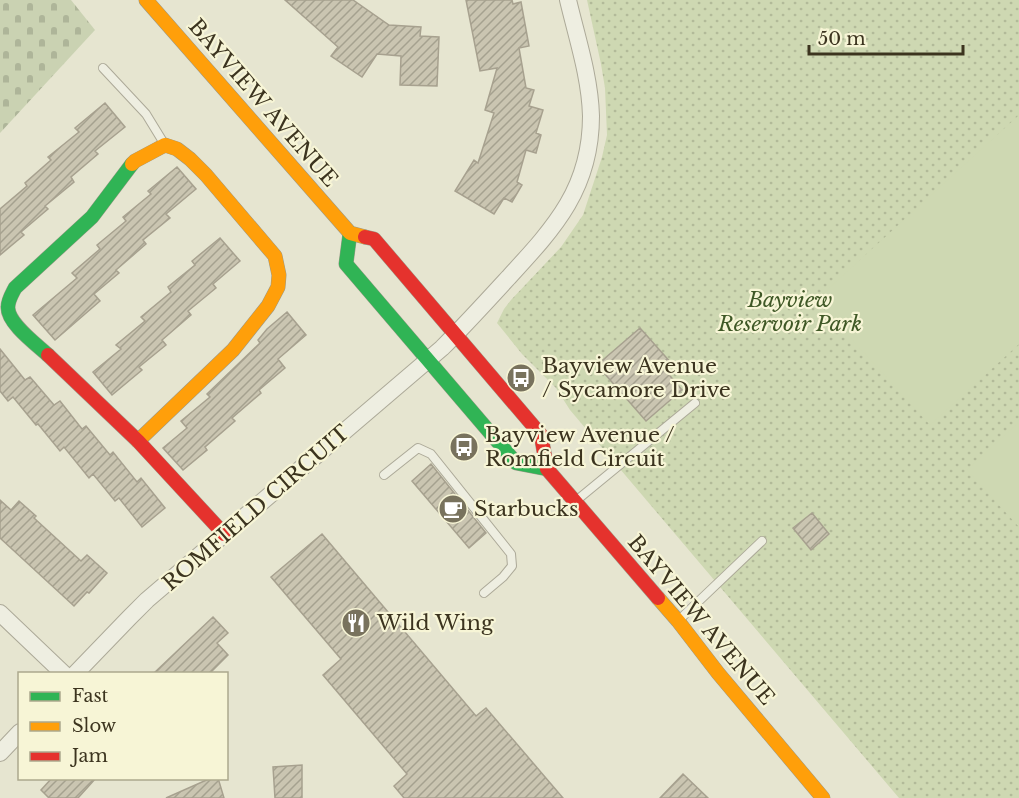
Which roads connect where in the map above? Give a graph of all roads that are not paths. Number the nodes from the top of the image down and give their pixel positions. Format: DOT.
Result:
graph roads {
  1 [pos="146,0"];
  2 [pos="568,0"];
  3 [pos="103,68"];
  4 [pos="165,145"];
  5 [pos="350,233"];
  6 [pos="455,334"];
  7 [pos="428,360"];
  8 [pos="695,404"];
  9 [pos="138,441"];
  10 [pos="547,469"];
  11 [pos="384,475"];
  12 [pos="574,502"];
  13 [pos="224,534"];
  14 [pos="762,541"];
  15 [pos="484,593"];
  16 [pos="0,613"];
  17 [pos="678,621"];
  18 [pos="62,672"];
  19 [pos="77,672"];
  20 [pos="18,734"];
  21 [pos="0,753"];
  22 [pos="823,798"];
  1 -- 5 [label="main road, BAYVIEW AVENUE"];
  2 -- 6 [label="street, ROMFIELD CIRCUIT"];
  3 -- 4 [label="lane"];
  4 -- 9 [label="main road"];
  4 -- 9 [label="main road"];
  5 -- 6 [label="main road, BAYVIEW AVENUE"];
  5 -- 7 [label="main road"];
  6 -- 7 [label="street, ROMFIELD CIRCUIT"];
  6 -- 10 [label="main road, BAYVIEW AVENUE"];
  7 -- 10 [label="main road"];
  7 -- 13 [label="street, ROMFIELD CIRCUIT"];
  8 -- 12 [label="lane"];
  9 -- 13 [label="main road"];
  10 -- 12 [label="main road, BAYVIEW AVENUE"];
  11 -- 15 [label="lane"];
  12 -- 17 [label="main road, BAYVIEW AVENUE"];
  13 -- 19 [label="street, ROMFIELD CIRCUIT"];
  14 -- 17 [label="lane"];
  16 -- 18 [label="street"];
  17 -- 22 [label="main road, BAYVIEW AVENUE"];
  20 -- 21 [label="street"];
}
